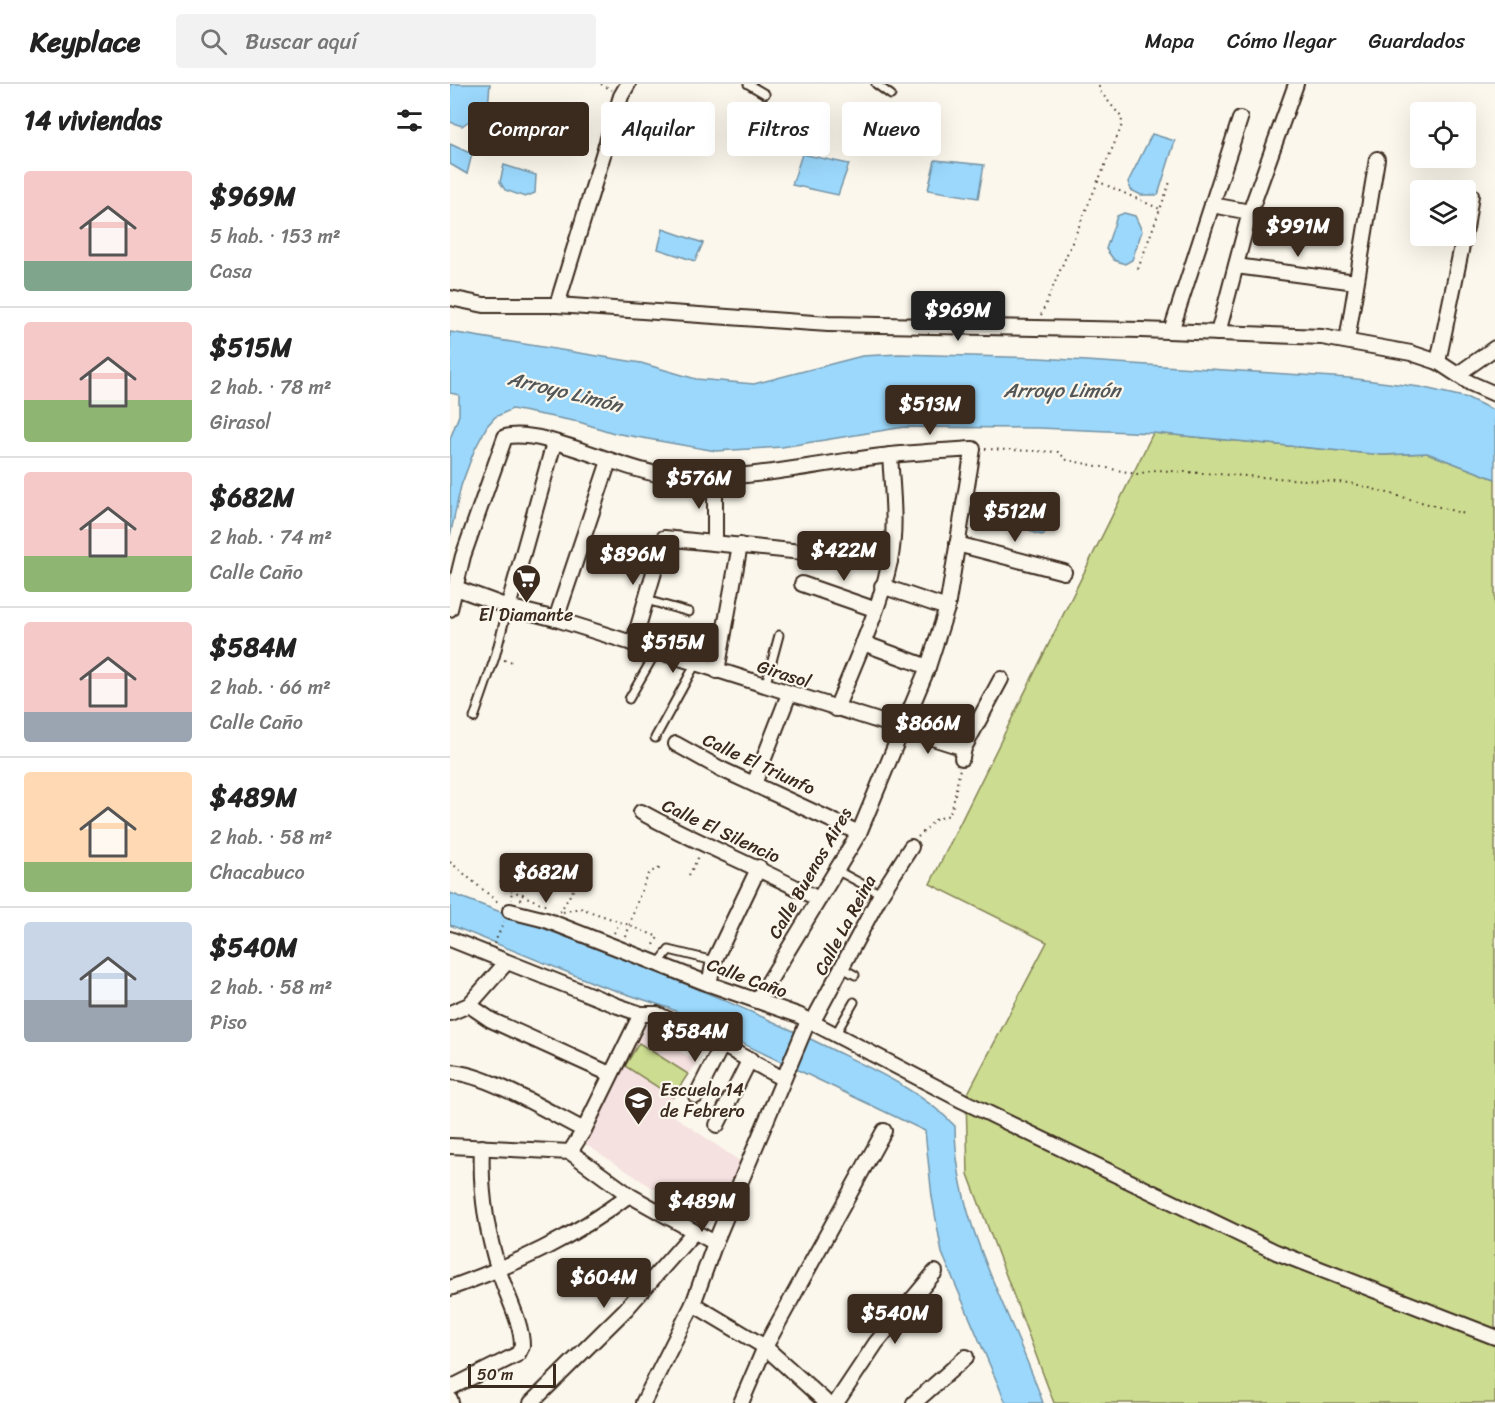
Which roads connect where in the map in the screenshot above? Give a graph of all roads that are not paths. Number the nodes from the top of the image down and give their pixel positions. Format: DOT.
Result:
graph roads {
  1 [pos="628,84"];
  2 [pos="748,84"];
  3 [pos="876,84"];
  4 [pos="1296,84"];
  5 [pos="765,94"];
  6 [pos="891,95"];
  7 [pos="1240,119"];
  8 [pos="1377,159"];
  9 [pos="1212,205"];
  10 [pos="1250,212"];
  11 [pos="1462,246"];
  12 [pos="1236,266"];
  13 [pos="1356,282"];
  14 [pos="450,298"];
  15 [pos="557,305"];
  16 [pos="1171,331"];
  17 [pos="1218,333"];
  18 [pos="1347,341"];
  19 [pos="1495,348"];
  20 [pos="1438,362"];
  21 [pos="1458,374"];
  22 [pos="1495,394"];
  23 [pos="554,443"];
  24 [pos="890,455"];
  25 [pos="609,461"];
  26 [pos="716,477"];
  27 [pos="715,543"];
  28 [pos="957,544"];
  29 [pos="740,545"];
  30 [pos="890,561"];
  31 [pos="1064,572"];
  32 [pos="802,584"];
  33 [pos="882,586"];
  34 [pos="456,588"];
  35 [pos="645,600"];
  36 [pos="508,607"];
  37 [pos="947,608"];
  38 [pos="450,609"];
  39 [pos="874,609"];
  40 [pos="689,612"];
  41 [pos="556,619"];
  42 [pos="779,635"];
  43 [pos="863,643"];
  44 [pos="633,644"];
  45 [pos="656,652"];
  46 [pos="694,665"];
  47 [pos="928,667"];
  48 [pos="717,671"];
  49 [pos="1001,680"];
  50 [pos="765,687"];
  51 [pos="789,694"];
  52 [pos="629,699"];
  53 [pos="836,710"];
  54 [pos="474,718"];
  55 [pos="900,730"];
  56 [pos="655,738"];
  57 [pos="676,744"];
  58 [pos="754,784"];
  59 [pos="641,812"];
  60 [pos="859,833"];
  61 [pos="910,847"];
  62 [pos="759,867"];
  63 [pos="836,870"];
  64 [pos="881,894"];
  65 [pos="818,899"];
  66 [pos="508,913"];
  67 [pos="450,939"];
  68 [pos="714,961"];
  69 [pos="507,963"];
  70 [pos="659,963"];
  71 [pos="842,968"];
  72 [pos="855,975"];
  73 [pos="709,984"];
  74 [pos="757,1001"];
  75 [pos="854,1002"];
  76 [pos="469,1005"];
  77 [pos="450,1013"];
  78 [pos="641,1014"];
  79 [pos="808,1024"];
  80 [pos="835,1035"];
  81 [pos="722,1045"];
  82 [pos="750,1059"];
  83 [pos="450,1072"];
  84 [pos="610,1074"];
  85 [pos="784,1076"];
  86 [pos="696,1096"];
  87 [pos="717,1125"];
  88 [pos="584,1130"];
  89 [pos="884,1131"];
  90 [pos="450,1146"];
  91 [pos="482,1147"];
  92 [pos="570,1152"];
  93 [pos="629,1195"];
  94 [pos="694,1232"];
  95 [pos="715,1243"];
  96 [pos="498,1270"];
  97 [pos="935,1272"];
  98 [pos="450,1288"];
  99 [pos="693,1304"];
  100 [pos="1495,1337"];
  101 [pos="765,1347"];
  102 [pos="966,1357"];
  103 [pos="450,1388"];
  104 [pos="931,1398"];
  105 [pos="531,1403"];
  106 [pos="643,1403"];
  107 [pos="741,1403"];
  108 [pos="827,1403"];
  109 [pos="836,1403"];
  110 [pos="914,1403"];
  1 -- 15 [label="street"];
  2 -- 5 [label="lane"];
  3 -- 6 [label="lane"];
  4 -- 10 [label="street"];
  7 -- 9 [label="street"];
  8 -- 13 [label="street"];
  9 -- 10 [label="street"];
  9 -- 16 [label="street"];
  10 -- 12 [label="street"];
  11 -- 20 [label="street"];
  12 -- 13 [label="street"];
  12 -- 17 [label="street"];
  13 -- 18 [label="street"];
  14 -- 15 [label="street"];
  15 -- 16 [label="street"];
  16 -- 17 [label="street"];
  17 -- 18 [label="street"];
  18 -- 20 [label="street"];
  19 -- 21 [label="street"];
  20 -- 21 [label="street"];
  21 -- 22 [label="street"];
  23 -- 25 [label="street"];
  23 -- 34 [label="street"];
  23 -- 36 [label="street"];
  24 -- 26 [label="street"];
  24 -- 28 [label="street, Calle Buenos Aires"];
  24 -- 30 [label="street"];
  25 -- 26 [label="street"];
  25 -- 41 [label="street"];
  26 -- 27 [label="street"];
  27 -- 29 [label="street"];
  27 -- 35 [label="street"];
  28 -- 31 [label="street"];
  28 -- 37 [label="street, Calle Buenos Aires"];
  29 -- 30 [label="street"];
  29 -- 48 [label="street"];
  30 -- 33 [label="street"];
  32 -- 39 [label="street"];
  33 -- 37 [label="street"];
  33 -- 39 [label="street"];
  34 -- 36 [label="street, Girasol"];
  34 -- 38 [label="street"];
  35 -- 40 [label="lane"];
  35 -- 44 [label="street"];
  36 -- 41 [label="street, Girasol"];
  36 -- 54 [label="lane"];
  37 -- 47 [label="street, Calle Buenos Aires"];
  39 -- 43 [label="street"];
  41 -- 44 [label="street, Girasol"];
  42 -- 50 [label="lane"];
  43 -- 47 [label="street"];
  43 -- 53 [label="street"];
  44 -- 45 [label="street, Girasol"];
  45 -- 46 [label="street, Girasol"];
  45 -- 52 [label="lane"];
  46 -- 48 [label="street, Girasol"];
  46 -- 56 [label="lane"];
  47 -- 55 [label="street, Calle Buenos Aires"];
  48 -- 50 [label="street, Girasol"];
  49 -- 55 [label="street, Girasol"];
  50 -- 51 [label="street, Girasol"];
  51 -- 53 [label="street, Girasol"];
  51 -- 58 [label="street"];
  53 -- 55 [label="street, Girasol"];
  55 -- 60 [label="street, Calle Buenos Aires"];
  57 -- 58 [label="street, Calle El Triunfo"];
  58 -- 60 [label="street, Calle El Triunfo"];
  59 -- 62 [label="street, Calle El Silencio"];
  60 -- 63 [label="street, Calle Buenos Aires"];
  61 -- 64 [label="street, Calle La Reina"];
  62 -- 65 [label="street, Calle El Silencio"];
  62 -- 68 [label="street"];
  63 -- 64 [label="lane"];
  63 -- 65 [label="street, Calle Buenos Aires"];
  64 -- 71 [label="street, Calle La Reina"];
  65 -- 74 [label="street, Calle Buenos Aires"];
  66 -- 70 [label="street, Calle Caño"];
  67 -- 69 [label="street"];
  68 -- 70 [label="lane"];
  68 -- 73 [label="street"];
  69 -- 76 [label="street"];
  69 -- 78 [label="street"];
  70 -- 73 [label="street, Calle Caño"];
  71 -- 72 [label="lane"];
  71 -- 79 [label="street, Calle La Reina"];
  73 -- 74 [label="street, Calle Caño"];
  74 -- 79 [label="street, Calle Caño"];
  75 -- 80 [label="lane"];
  76 -- 77 [label="street"];
  76 -- 84 [label="street"];
  78 -- 81 [label="street"];
  78 -- 84 [label="street"];
  79 -- 80 [label="street, Calle Caño"];
  79 -- 85 [label="street, Calle La Reina"];
  80 -- 100 [label="street, Calle Caño"];
  81 -- 82 [label="street"];
  81 -- 86 [label="street"];
  82 -- 85 [label="street"];
  82 -- 87 [label="street"];
  83 -- 88 [label="street"];
  84 -- 88 [label="street"];
  85 -- 95 [label="street, Calle La Reina"];
  88 -- 92 [label="street"];
  89 -- 101 [label="street"];
  90 -- 91 [label="street"];
  91 -- 92 [label="street"];
  91 -- 96 [label="street"];
  92 -- 93 [label="street"];
  93 -- 94 [label="street"];
  93 -- 96 [label="street"];
  94 -- 95 [label="street"];
  94 -- 105 [label="street"];
  95 -- 99 [label="street, Calle La Reina"];
  96 -- 98 [label="street"];
  96 -- 103 [label="street"];
  97 -- 109 [label="street"];
  99 -- 101 [label="street"];
  99 -- 106 [label="street, Calle La Reina"];
  101 -- 107 [label="street"];
  101 -- 108 [label="street"];
  102 -- 104 [label="street"];
  104 -- 110 [label="street"];
}
